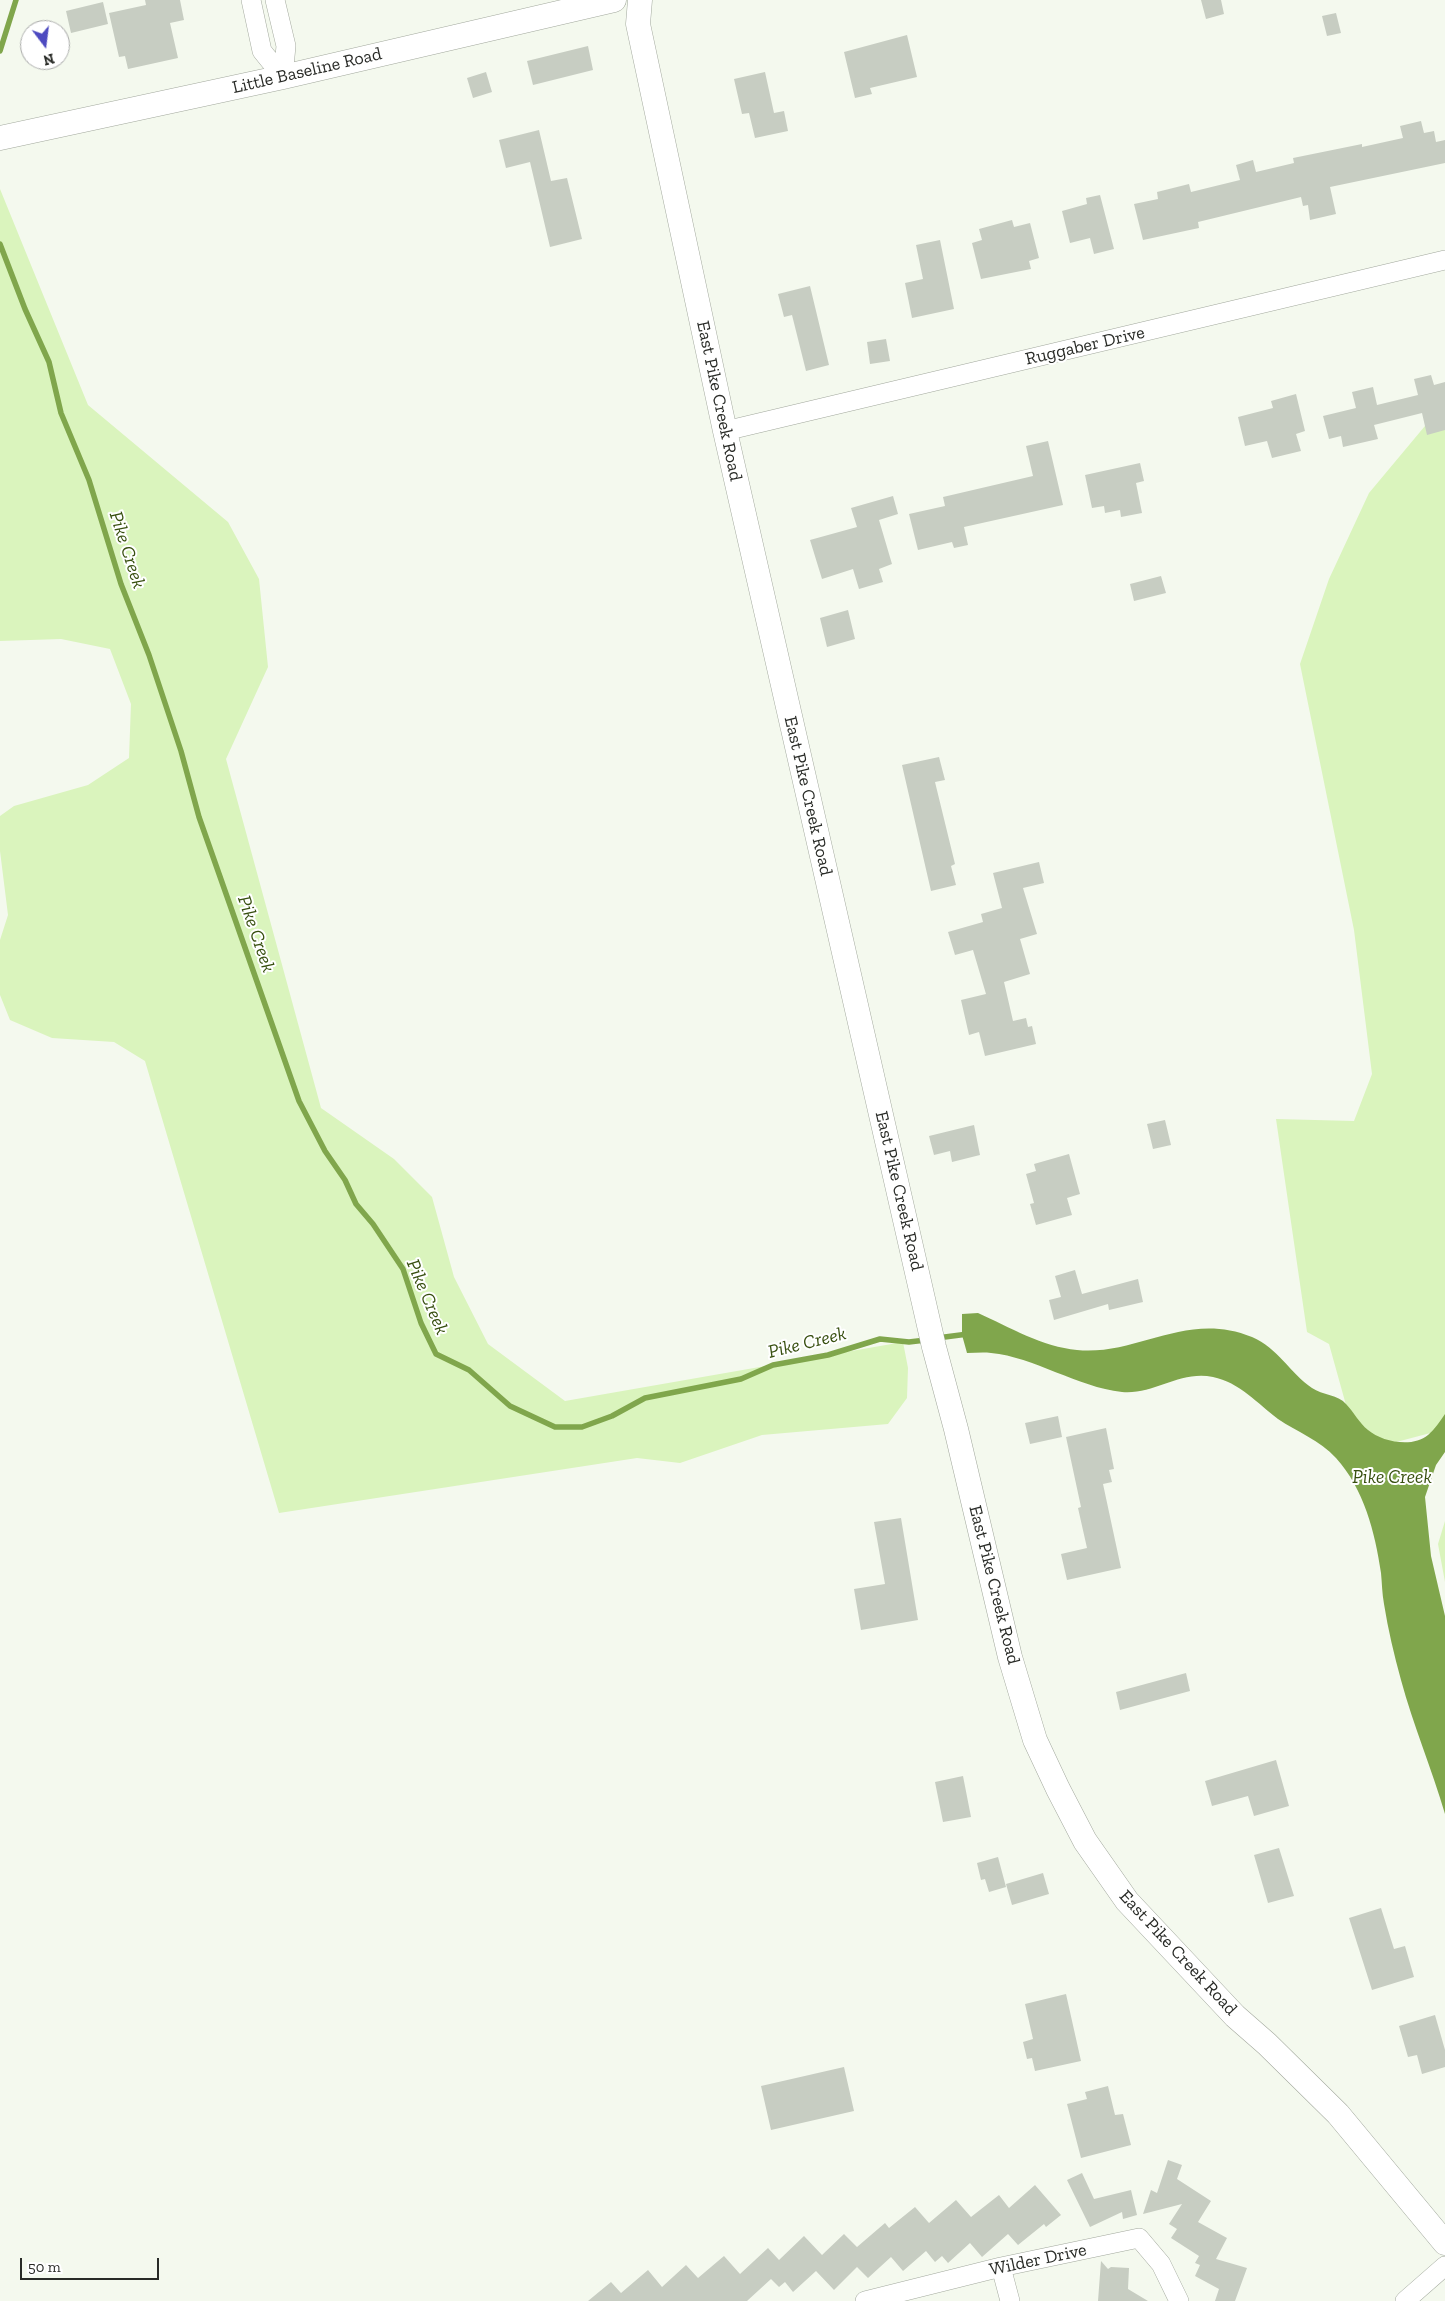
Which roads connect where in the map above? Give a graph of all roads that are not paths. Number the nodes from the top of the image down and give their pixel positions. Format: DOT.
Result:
graph roads {
  1 [pos="251,0"];
  2 [pos="275,0"];
  3 [pos="614,0"];
  4 [pos="640,0"];
  5 [pos="283,77"];
  6 [pos="0,138"];
  7 [pos="1445,260"];
  8 [pos="725,431"];
  9 [pos="1445,2243"];
  10 [pos="1445,2266"];
  11 [pos="1001,2267"];
  12 [pos="865,2301"];
  13 [pos="1010,2301"];
  14 [pos="1179,2301"];
  15 [pos="1405,2301"];
  1 -- 5 [label="street"];
  2 -- 5 [label="street"];
  3 -- 5 [label="street, Little Baseline Road"];
  4 -- 8 [label="street, East Pike Creek Road"];
  5 -- 6 [label="street, Little Baseline Road"];
  7 -- 8 [label="street, Ruggaber Drive"];
  8 -- 9 [label="street, East Pike Creek Road"];
  10 -- 15 [label="street"];
  11 -- 12 [label="street, Wilder Drive"];
  11 -- 13 [label="street"];
  11 -- 14 [label="street, Wilder Drive"];
}
